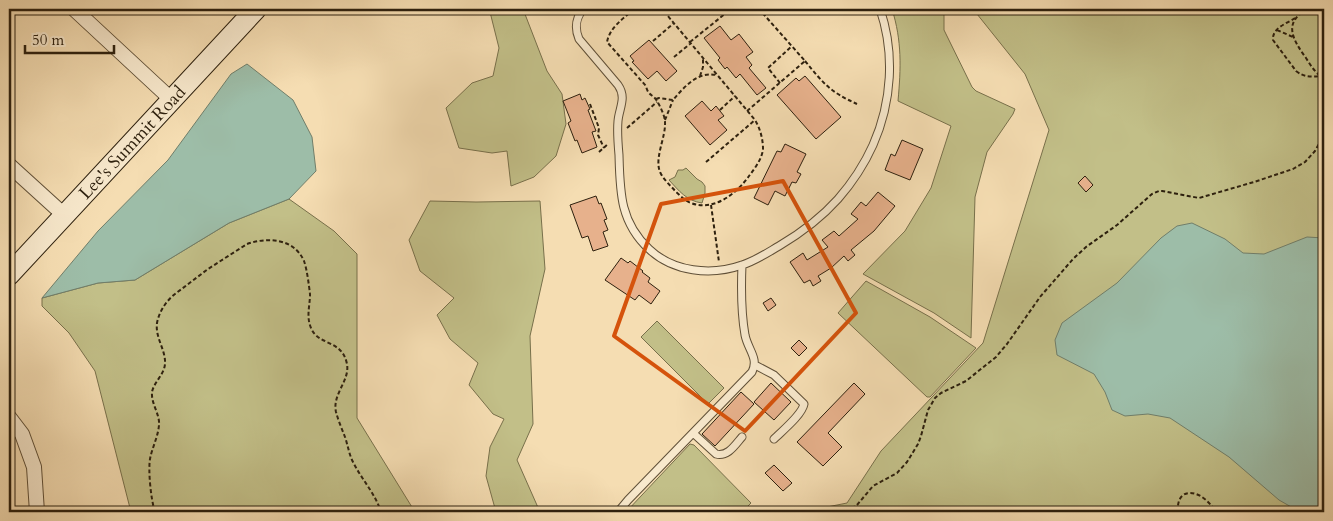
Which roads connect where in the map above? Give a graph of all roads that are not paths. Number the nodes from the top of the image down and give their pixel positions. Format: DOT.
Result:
graph roads {
  1 [pos="74,9"];
  2 [pos="256,9"];
  3 [pos="583,9"];
  4 [pos="880,9"];
  5 [pos="172,100"];
  6 [pos="9,165"];
  7 [pos="64,215"];
  8 [pos="742,265"];
  9 [pos="9,275"];
  10 [pos="755,365"];
  11 [pos="9,417"];
  12 [pos="693,433"];
  13 [pos="742,437"];
  14 [pos="774,439"];
  15 [pos="38,512"];
  16 [pos="618,512"];
  1 -- 5 [label="street"];
  2 -- 5 [label="main road, Lee's Summit Road"];
  3 -- 8 [label="lane"];
  4 -- 8 [label="lane"];
  5 -- 7 [label="main road, Lee's Summit Road"];
  6 -- 7 [label="street"];
  7 -- 9 [label="main road, Lee's Summit Road"];
  8 -- 10 [label="lane"];
  10 -- 12 [label="lane"];
  10 -- 14 [label="lane"];
  11 -- 15 [label="street"];
  12 -- 13 [label="lane"];
  12 -- 16 [label="lane"];
}
